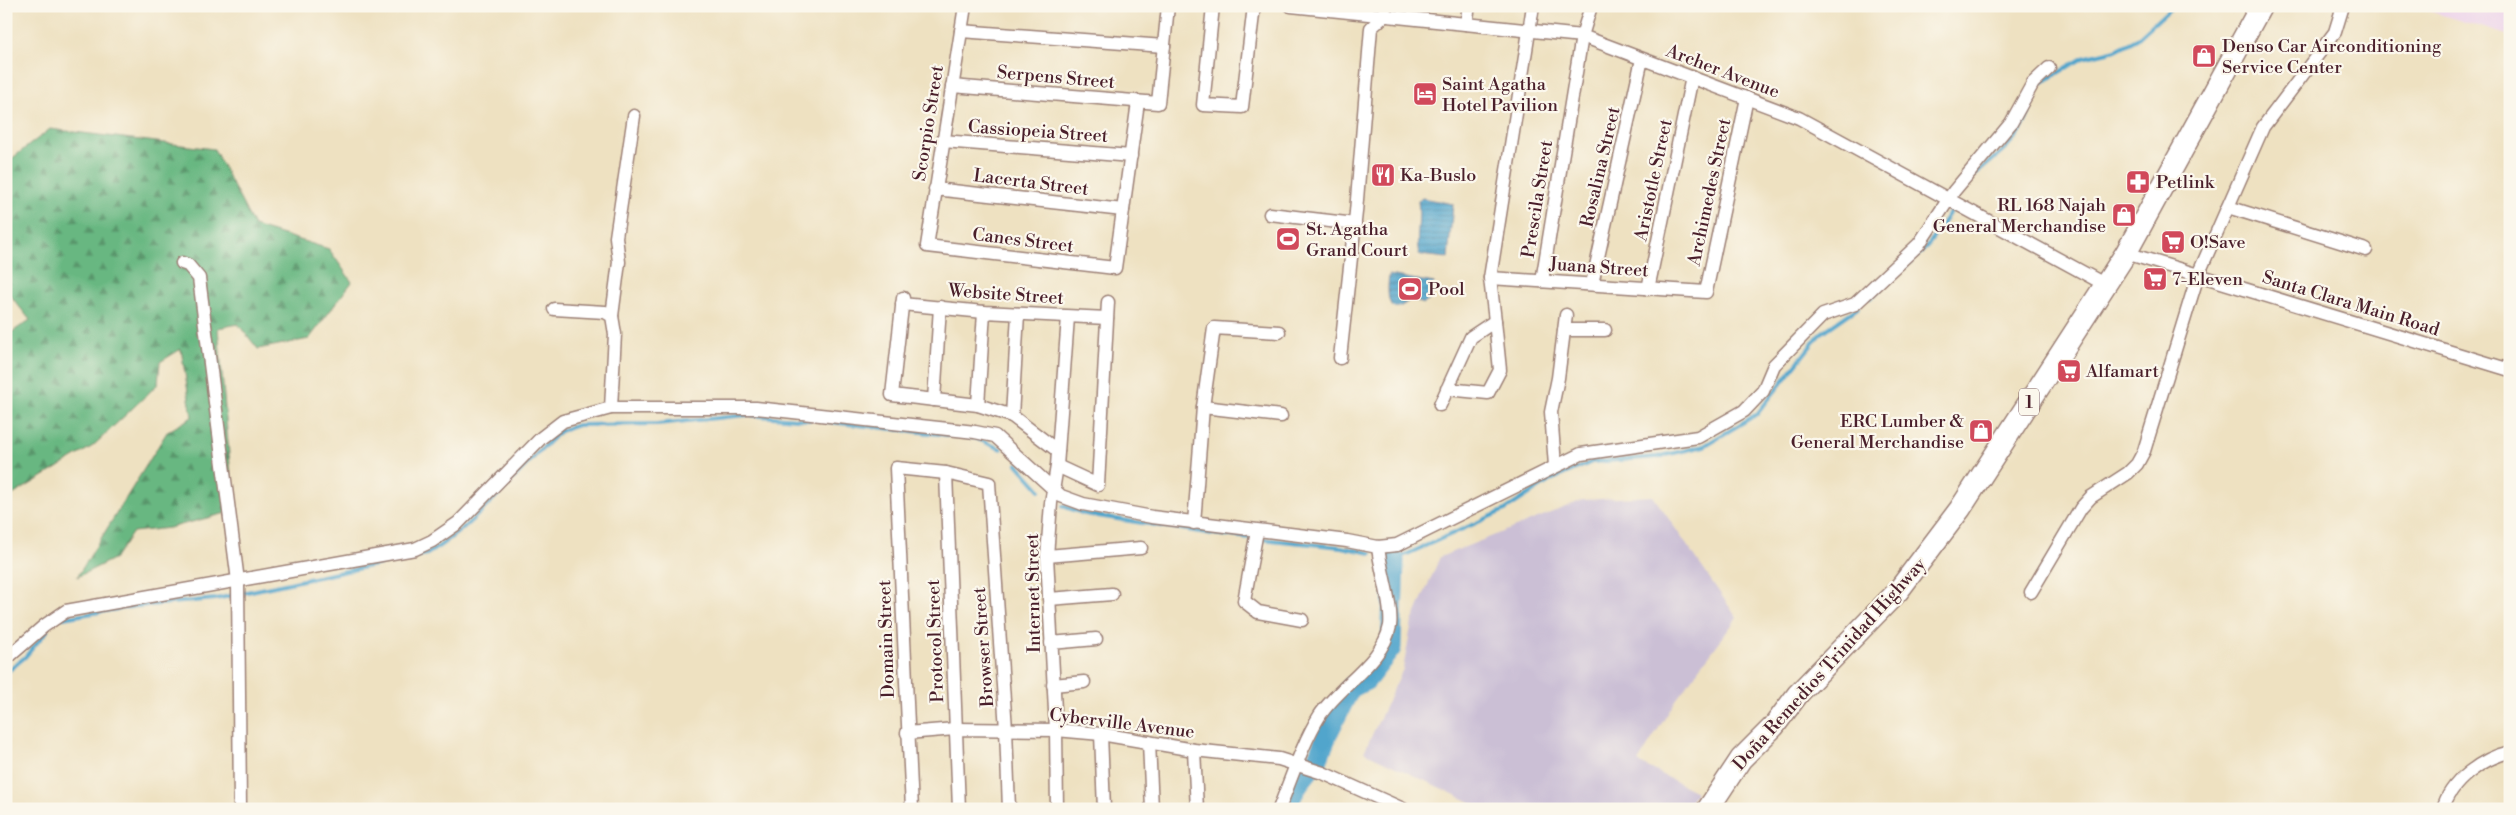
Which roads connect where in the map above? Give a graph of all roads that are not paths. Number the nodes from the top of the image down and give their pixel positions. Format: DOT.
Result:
graph roads {
  1 [pos="965,6"];
  2 [pos="1168,6"];
  3 [pos="1213,6"];
  4 [pos="1254,6"];
  5 [pos="1291,6"];
  6 [pos="1469,6"];
  7 [pos="1533,6"];
  8 [pos="1591,6"];
  9 [pos="2261,6"];
  10 [pos="2343,6"];
  11 [pos="1346,9"];
  12 [pos="1385,11"];
  13 [pos="1466,24"];
  14 [pos="1529,30"];
  15 [pos="961,32"];
  16 [pos="1582,36"];
  17 [pos="1164,46"];
  18 [pos="1642,59"];
  19 [pos="2049,68"];
  20 [pos="1692,77"];
  21 [pos="952,86"];
  22 [pos="1747,98"];
  23 [pos="1138,102"];
  24 [pos="634,116"];
  25 [pos="943,141"];
  26 [pos="1131,156"];
  27 [pos="935,189"];
  28 [pos="1949,200"];
  29 [pos="2228,207"];
  30 [pos="1123,210"];
  31 [pos="1270,214"];
  32 [pos="1355,224"];
  33 [pos="927,246"];
  34 [pos="2366,250"];
  35 [pos="2126,253"];
  36 [pos="182,263"];
  37 [pos="2198,275"];
  38 [pos="1490,278"];
  39 [pos="1542,281"];
  40 [pos="1592,284"];
  41 [pos="2106,285"];
  42 [pos="1648,289"];
  43 [pos="1706,292"];
  44 [pos="1108,302"];
  45 [pos="940,307"];
  46 [pos="554,309"];
  47 [pos="984,312"];
  48 [pos="1018,314"];
  49 [pos="1566,315"];
  50 [pos="612,316"];
  51 [pos="1068,317"];
  52 [pos="1107,318"];
  53 [pos="1495,321"];
  54 [pos="1564,330"];
  55 [pos="1605,330"];
  56 [pos="1279,332"];
  57 [pos="1340,358"];
  58 [pos="2510,370"];
  59 [pos="1447,389"];
  60 [pos="934,400"];
  61 [pos="978,405"];
  62 [pos="1440,405"];
  63 [pos="1203,407"];
  64 [pos="611,408"];
  65 [pos="1012,416"];
  66 [pos="1281,416"];
  67 [pos="1058,451"];
  68 [pos="1057,466"];
  69 [pos="1555,466"];
  70 [pos="946,473"];
  71 [pos="1053,488"];
  72 [pos="1194,523"];
  73 [pos="1256,536"];
  74 [pos="1141,548"];
  75 [pos="1378,548"];
  76 [pos="1047,556"];
  77 [pos="238,581"];
  78 [pos="2031,592"];
  79 [pos="1112,594"];
  80 [pos="1048,599"];
  81 [pos="1302,620"];
  82 [pos="1096,638"];
  83 [pos="1051,643"];
  84 [pos="6,659"];
  85 [pos="1084,682"];
  86 [pos="1053,685"];
  87 [pos="955,729"];
  88 [pos="1006,729"];
  89 [pos="1056,730"];
  90 [pos="907,733"];
  91 [pos="1101,734"];
  92 [pos="1149,742"];
  93 [pos="1194,750"];
  94 [pos="2510,752"];
  95 [pos="1300,765"];
  96 [pos="240,809"];
  97 [pos="912,809"];
  98 [pos="959,809"];
  99 [pos="1010,809"];
  100 [pos="1057,809"];
  101 [pos="1104,809"];
  102 [pos="1152,809"];
  103 [pos="1197,809"];
  104 [pos="1279,809"];
  105 [pos="1403,809"];
  106 [pos="1708,809"];
  107 [pos="2443,809"];
  1 -- 15 [label="street, Scorpio Street"];
  2 -- 17 [label="street"];
  3 -- 4 [label="street"];
  5 -- 11 [label="street, Archer Avenue"];
  6 -- 13 [label="street"];
  7 -- 14 [label="street"];
  8 -- 16 [label="street, Prescila Street"];
  9 -- 35 [label="highway, Doña Remedios Trinidad Highway / 1"];
  10 -- 29 [label="street"];
  11 -- 12 [label="street, Archer Avenue"];
  12 -- 13 [label="street, Archer Avenue"];
  12 -- 32 [label="street"];
  13 -- 14 [label="street, Archer Avenue"];
  14 -- 16 [label="street, Archer Avenue"];
  14 -- 38 [label="street"];
  15 -- 17 [label="street"];
  15 -- 21 [label="street, Scorpio Street"];
  16 -- 18 [label="street, Archer Avenue"];
  16 -- 39 [label="street, Prescila Street"];
  17 -- 23 [label="street, Serpens Street"];
  18 -- 20 [label="street, Archer Avenue"];
  18 -- 40 [label="street, Rosalina Street"];
  19 -- 28 [label="street"];
  20 -- 22 [label="street, Archer Avenue"];
  20 -- 42 [label="street, Aristotle Street"];
  21 -- 23 [label="street, Serpens Street"];
  21 -- 25 [label="street, Scorpio Street"];
  22 -- 28 [label="street, Archer Avenue"];
  22 -- 43 [label="street, Archimedes Street"];
  23 -- 26 [label="street"];
  24 -- 50 [label="street"];
  25 -- 26 [label="street, Cassiopeia Street"];
  25 -- 27 [label="street, Scorpio Street"];
  26 -- 30 [label="street"];
  27 -- 30 [label="street, Lacerta Street"];
  27 -- 33 [label="street, Scorpio Street"];
  28 -- 41 [label="street, Archer Avenue"];
  28 -- 69 [label="street"];
  29 -- 34 [label="street"];
  29 -- 37 [label="street"];
  30 -- 33 [label="street, Canes Street"];
  31 -- 32 [label="street"];
  32 -- 57 [label="street"];
  35 -- 37 [label="street, Santa Clara Main Road"];
  35 -- 41 [label="highway, Doña Remedios Trinidad Highway / 1"];
  36 -- 77 [label="street"];
  37 -- 58 [label="street, Santa Clara Main Road"];
  37 -- 78 [label="street"];
  38 -- 39 [label="street, Juana Street"];
  38 -- 53 [label="street"];
  39 -- 40 [label="street, Juana Street"];
  40 -- 42 [label="street, Juana Street"];
  41 -- 106 [label="highway, Doña Remedios Trinidad Highway / 1"];
  42 -- 43 [label="street, Juana Street"];
  44 -- 52 [label="street"];
  45 -- 47 [label="street, Website Street"];
  45 -- 60 [label="street"];
  45 -- 60 [label="street, Website Street"];
  46 -- 50 [label="street"];
  47 -- 48 [label="street, Website Street"];
  47 -- 61 [label="street"];
  48 -- 51 [label="street, Website Street"];
  48 -- 65 [label="street"];
  49 -- 54 [label="street"];
  50 -- 64 [label="street"];
  51 -- 52 [label="street, Website Street"];
  51 -- 67 [label="street, Internet Street"];
  52 -- 68 [label="street"];
  53 -- 59 [label="street"];
  53 -- 59 [label="street"];
  54 -- 55 [label="street"];
  54 -- 69 [label="street"];
  56 -- 63 [label="street"];
  59 -- 62 [label="street"];
  60 -- 61 [label="street"];
  61 -- 65 [label="street"];
  63 -- 66 [label="street"];
  63 -- 72 [label="street"];
  64 -- 71 [label="street"];
  64 -- 77 [label="street"];
  65 -- 67 [label="street"];
  67 -- 68 [label="street, Internet Street"];
  68 -- 71 [label="street, Internet Street"];
  69 -- 75 [label="street"];
  70 -- 87 [label="street, Protocol Street"];
  70 -- 88 [label="street, Browser Street"];
  70 -- 90 [label="street, Domain Street"];
  71 -- 72 [label="street"];
  71 -- 76 [label="street, Internet Street"];
  72 -- 73 [label="street"];
  73 -- 75 [label="street"];
  73 -- 81 [label="street"];
  74 -- 76 [label="street"];
  75 -- 95 [label="street"];
  76 -- 80 [label="street, Internet Street"];
  77 -- 84 [label="street"];
  77 -- 96 [label="street"];
  79 -- 80 [label="street"];
  80 -- 83 [label="street, Internet Street"];
  82 -- 83 [label="street"];
  83 -- 86 [label="street, Internet Street"];
  85 -- 86 [label="street"];
  86 -- 89 [label="street, Internet Street"];
  87 -- 88 [label="street, Cyberville Avenue"];
  87 -- 90 [label="street, Cyberville Avenue"];
  87 -- 98 [label="street, Protocol Street"];
  88 -- 89 [label="street, Cyberville Avenue"];
  88 -- 99 [label="street, Browser Street"];
  89 -- 91 [label="street, Cyberville Avenue"];
  89 -- 100 [label="street, Internet Street"];
  90 -- 97 [label="street, Domain Street"];
  91 -- 92 [label="street, Cyberville Avenue"];
  91 -- 101 [label="street"];
  92 -- 93 [label="street, Cyberville Avenue"];
  92 -- 102 [label="street"];
  93 -- 95 [label="street, Cyberville Avenue"];
  93 -- 103 [label="street"];
  94 -- 107 [label="street"];
  95 -- 104 [label="street"];
  95 -- 105 [label="street, Cyberville Avenue"];
}
